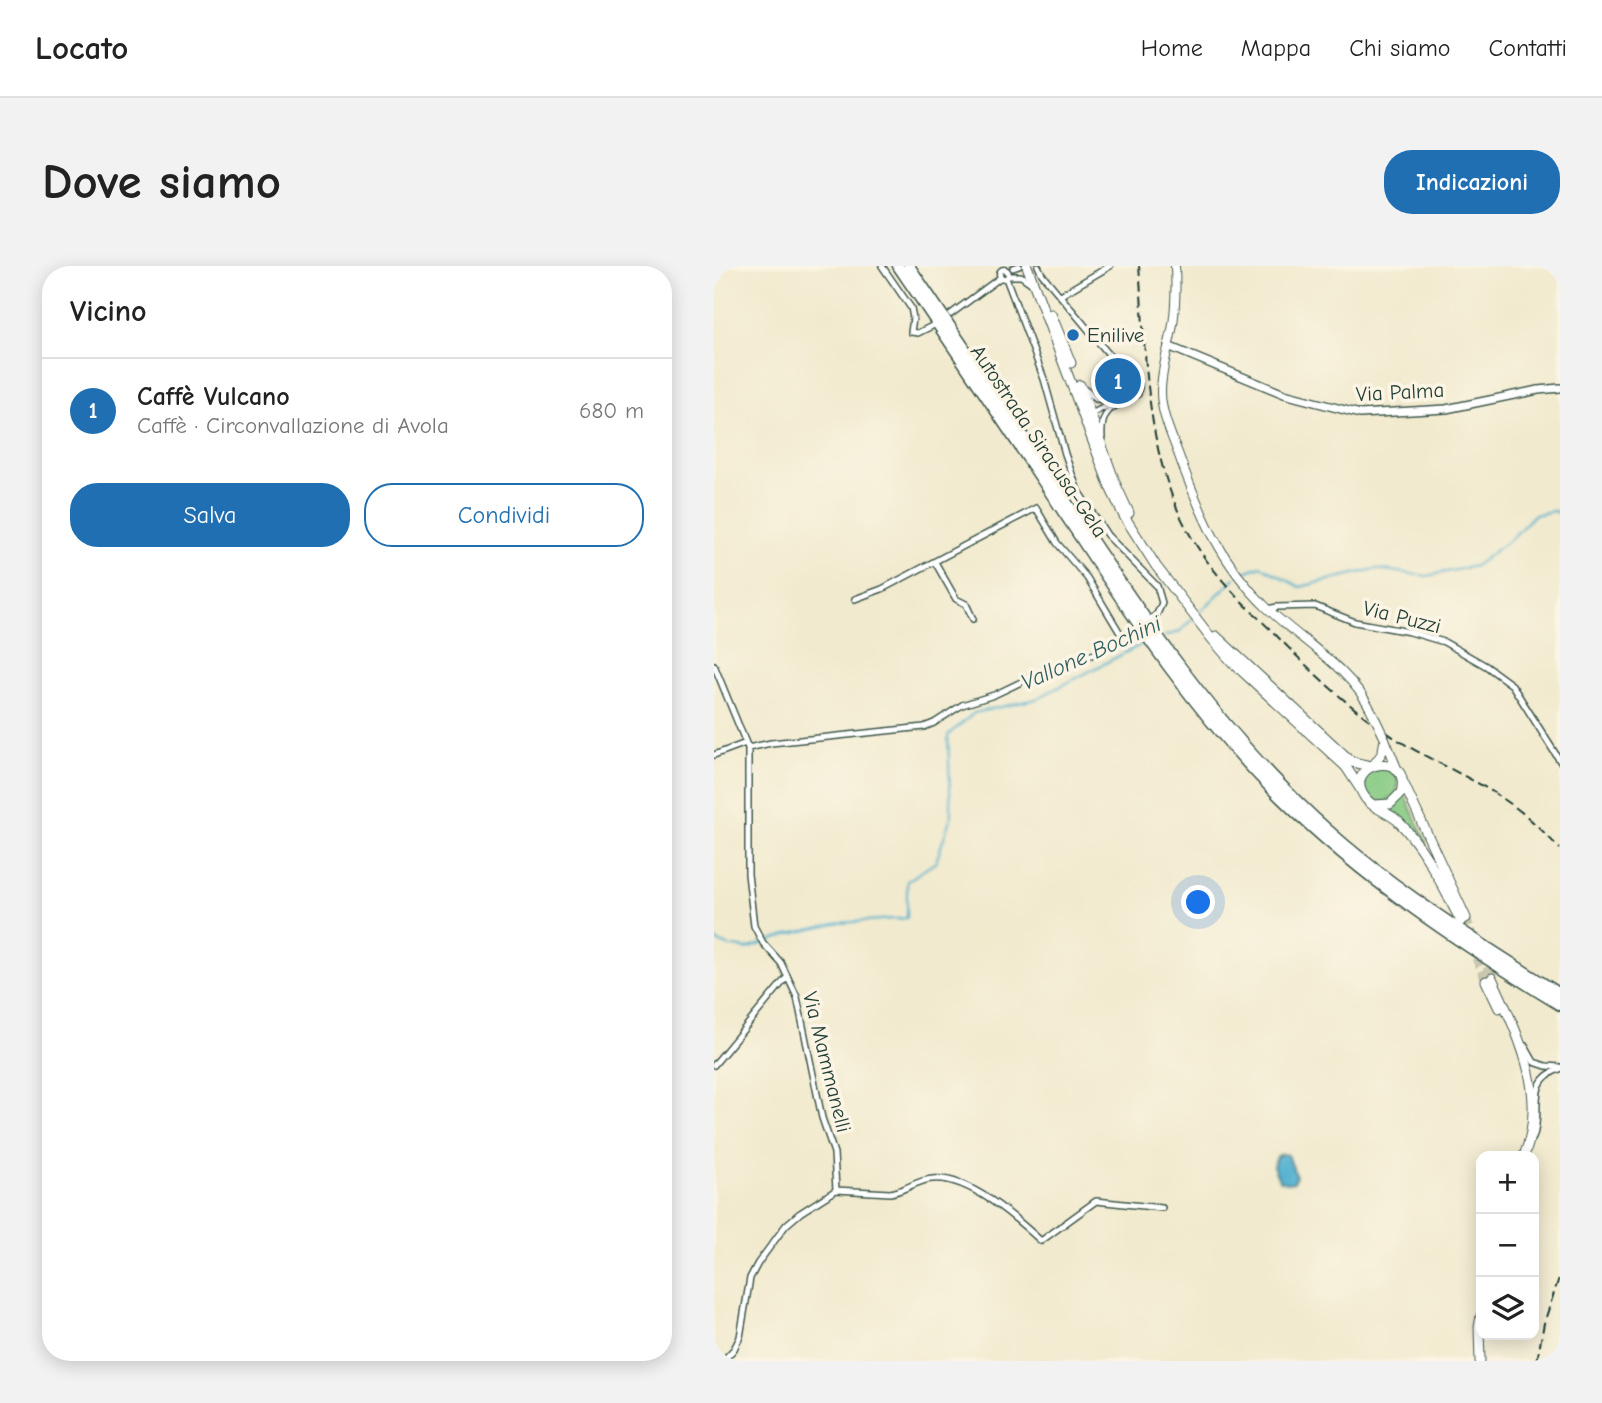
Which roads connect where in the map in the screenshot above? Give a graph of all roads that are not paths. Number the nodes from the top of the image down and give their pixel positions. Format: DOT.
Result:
graph roads {
  1 [pos="882,266"];
  2 [pos="898,266"];
  3 [pos="909,266"];
  4 [pos="1038,266"];
  5 [pos="1110,266"];
  6 [pos="1175,266"];
  7 [pos="1016,270"];
  8 [pos="1034,286"];
  9 [pos="1061,295"];
  10 [pos="951,314"];
  11 [pos="932,326"];
  12 [pos="1168,346"];
  13 [pos="1079,382"];
  14 [pos="1560,388"];
  15 [pos="1117,403"];
  16 [pos="1087,416"];
  17 [pos="1103,447"];
  18 [pos="1135,531"];
  19 [pos="935,562"];
  20 [pos="855,599"];
  21 [pos="1268,609"];
  22 [pos="1152,618"];
  23 [pos="973,619"];
  24 [pos="1200,623"];
  25 [pos="1134,630"];
  26 [pos="1151,635"];
  27 [pos="1123,638"];
  28 [pos="1164,654"];
  29 [pos="714,665"];
  30 [pos="1385,739"];
  31 [pos="747,746"];
  32 [pos="714,755"];
  33 [pos="1560,761"];
  34 [pos="1372,766"];
  35 [pos="1400,775"];
  36 [pos="1361,790"];
  37 [pos="1375,804"];
  38 [pos="788,977"];
  39 [pos="1560,994"];
  40 [pos="1560,1005"];
  41 [pos="1507,1012"];
  42 [pos="1507,1027"];
  43 [pos="714,1065"];
  44 [pos="1560,1068"];
  45 [pos="1547,1070"];
  46 [pos="1530,1073"];
  47 [pos="1529,1113"];
  48 [pos="1525,1151"];
  49 [pos="1526,1151"];
  50 [pos="1526,1151"];
  51 [pos="836,1190"];
  52 [pos="1162,1208"];
  53 [pos="1480,1340"];
  54 [pos="723,1361"];
  55 [pos="1480,1361"];
  1 -- 11 [label="street"];
  2 -- 26 [label="highway, Autostrada Siracusa-Gela"];
  3 -- 26 [label="highway, Autostrada Siracusa-Gela"];
  4 -- 9 [label="street"];
  5 -- 9 [label="street"];
  6 -- 12 [label="main road"];
  7 -- 8 [label="main road"];
  7 -- 8 [label="street"];
  7 -- 10 [label="street"];
  7 -- 13 [label="main road"];
  7 -- 22 [label="street"];
  8 -- 16 [label="main road"];
  9 -- 15 [label="street"];
  12 -- 14 [label="street, Via Palma"];
  12 -- 21 [label="main road"];
  13 -- 15 [label="street"];
  13 -- 16 [label="main road"];
  15 -- 16 [label="street"];
  15 -- 17 [label="street"];
  16 -- 17 [label="main road"];
  16 -- 18 [label="main road"];
  17 -- 18 [label="main road"];
  18 -- 24 [label="main road"];
  19 -- 20 [label="street"];
  19 -- 23 [label="street"];
  19 -- 27 [label="street"];
  21 -- 30 [label="main road, bridge"];
  21 -- 33 [label="street, Via Puzzi"];
  24 -- 34 [label="main road"];
  24 -- 36 [label="main road"];
  25 -- 27 [label="street"];
  26 -- 28 [label="highway"];
  27 -- 31 [label="street"];
  28 -- 39 [label="highway"];
  28 -- 40 [label="highway"];
  29 -- 31 [label="street, Via Mammanelli"];
  30 -- 34 [label="main road"];
  30 -- 35 [label="main road"];
  31 -- 32 [label="street"];
  31 -- 38 [label="street, Via Mammanelli"];
  34 -- 35 [label="main road"];
  34 -- 36 [label="main road"];
  35 -- 37 [label="main road"];
  35 -- 37 [label="main road"];
  36 -- 37 [label="main road"];
  38 -- 43 [label="street"];
  38 -- 51 [label="street, Via Mammanelli"];
  41 -- 42 [label="main road"];
  41 -- 45 [label="street"];
  41 -- 46 [label="main road"];
  42 -- 46 [label="street"];
  42 -- 47 [label="main road"];
  44 -- 45 [label="street"];
  45 -- 46 [label="street"];
  45 -- 49 [label="street"];
  46 -- 47 [label="street"];
  46 -- 50 [label="main road"];
  47 -- 48 [label="main road"];
  51 -- 52 [label="street"];
  51 -- 54 [label="street"];
  53 -- 55 [label="main road"];
}
